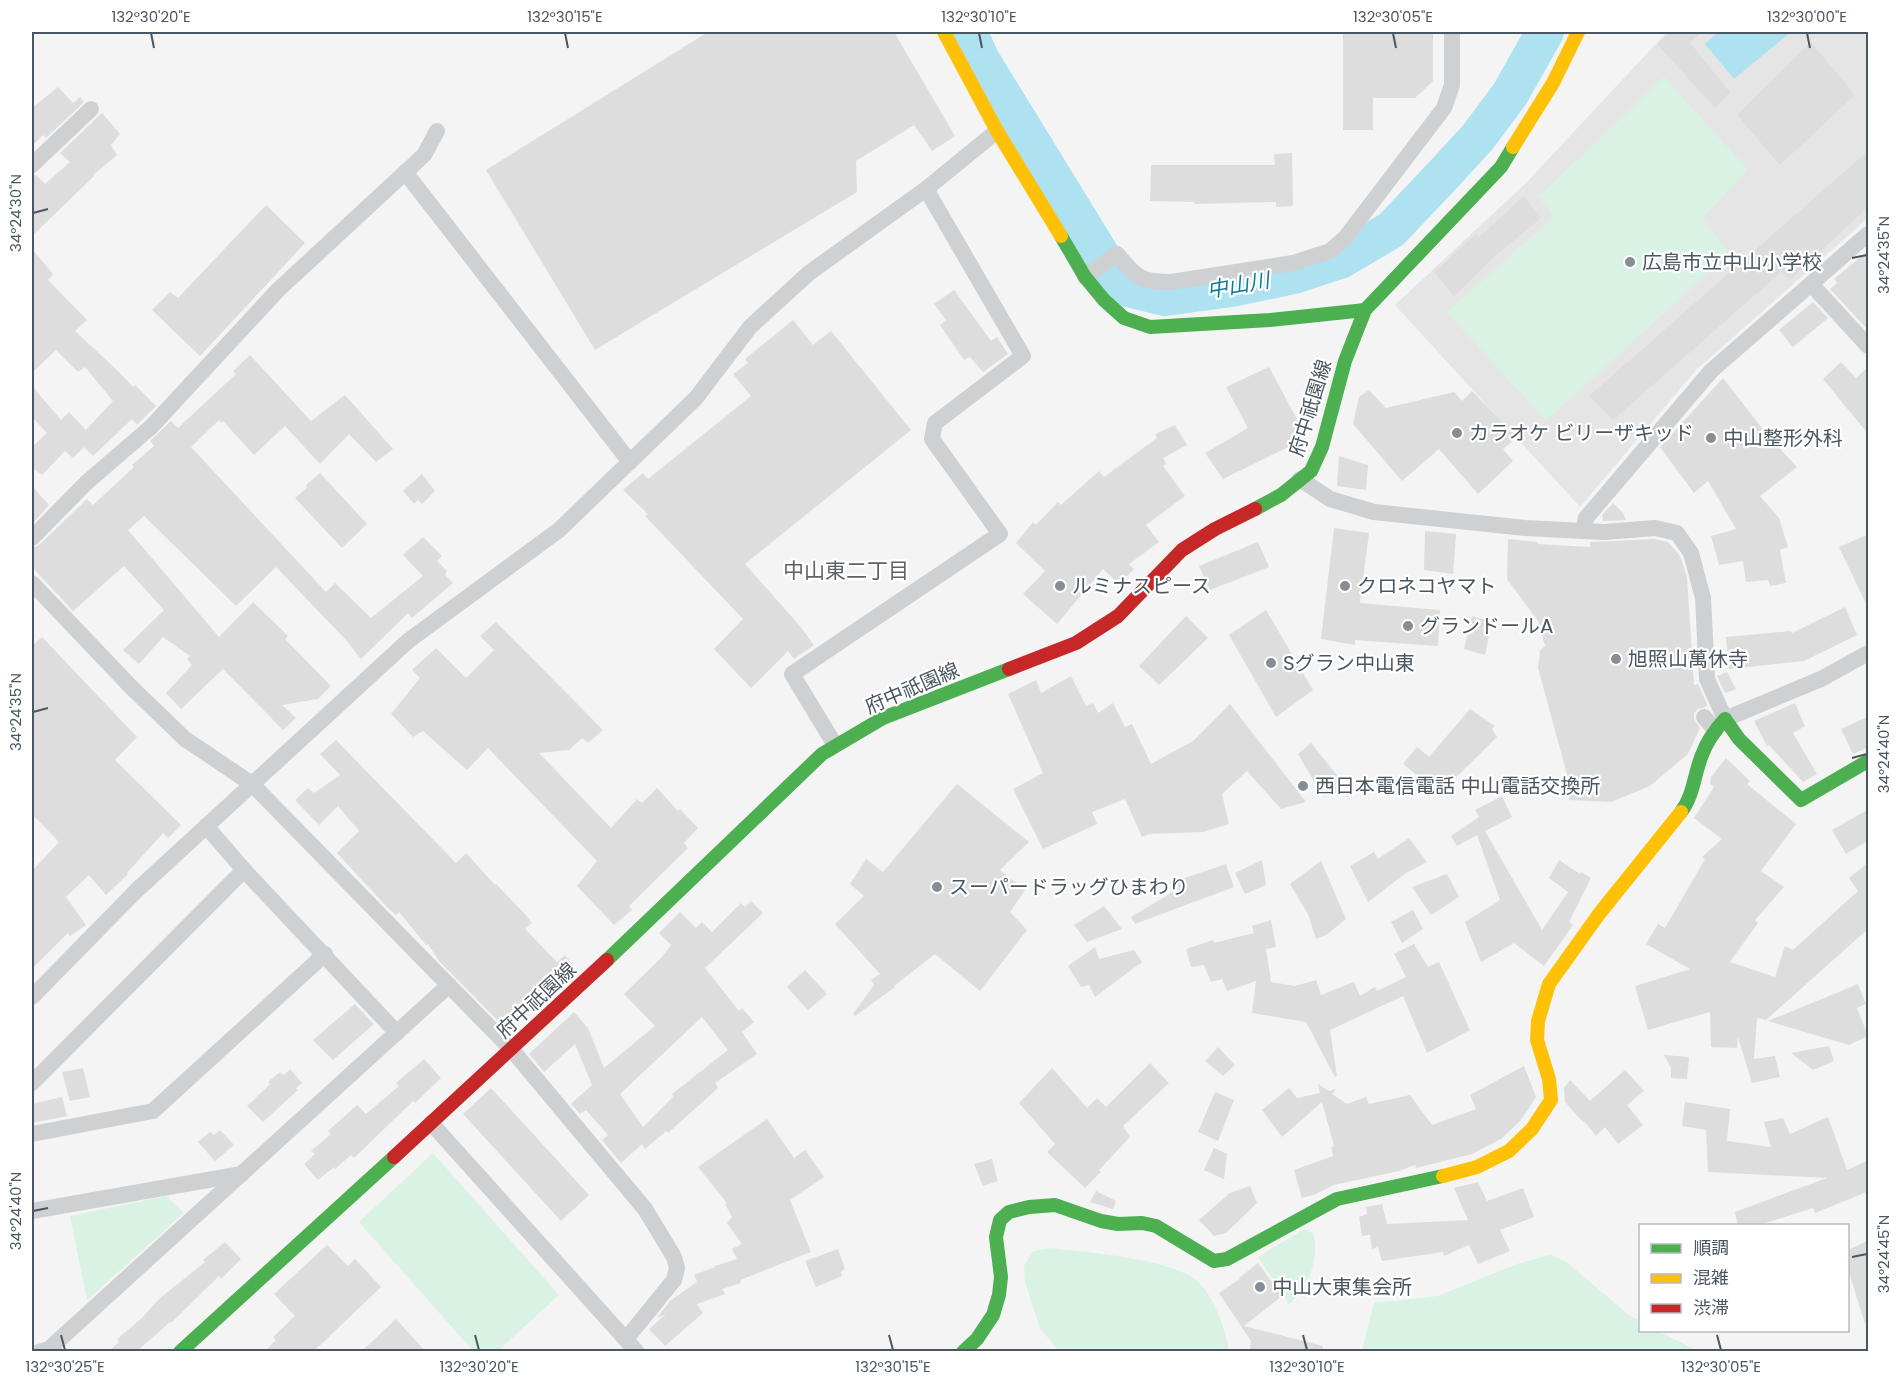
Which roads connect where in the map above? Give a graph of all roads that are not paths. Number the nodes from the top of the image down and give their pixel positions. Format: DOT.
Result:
graph roads {
  1 [pos="944,32"];
  2 [pos="1452,32"];
  3 [pos="1578,32"];
  4 [pos="91,109"];
  5 [pos="437,131"];
  6 [pos="997,131"];
  7 [pos="32,165"];
  8 [pos="405,172"];
  9 [pos="926,189"];
  10 [pos="1869,234"];
  11 [pos="1088,274"];
  12 [pos="1811,284"];
  13 [pos="1365,310"];
  14 [pos="1869,346"];
  15 [pos="630,462"];
  16 [pos="1300,479"];
  17 [pos="1583,531"];
  18 [pos="32,538"];
  19 [pos="32,583"];
  20 [pos="1869,653"];
  21 [pos="1704,717"];
  22 [pos="1720,725"];
  23 [pos="835,745"];
  24 [pos="1869,761"];
  25 [pos="252,784"];
  26 [pos="206,826"];
  27 [pos="244,870"];
  28 [pos="325,954"];
  29 [pos="449,986"];
  30 [pos="32,997"];
  31 [pos="397,1033"];
  32 [pos="512,1050"];
  33 [pos="32,1083"];
  34 [pos="431,1123"];
  35 [pos="32,1134"];
  36 [pos="243,1174"];
  37 [pos="32,1211"];
  38 [pos="631,1345"];
  39 [pos="39,1352"];
  40 [pos="180,1352"];
  41 [pos="963,1352"];
  1 -- 6 [label="main road"];
  2 -- 11 [label="street"];
  3 -- 13 [label="main road, 府中祇園線"];
  4 -- 7 [label="street"];
  5 -- 8 [label="street"];
  6 -- 9 [label="street"];
  6 -- 11 [label="main road"];
  8 -- 15 [label="street"];
  8 -- 18 [label="street"];
  9 -- 15 [label="street"];
  9 -- 23 [label="street"];
  10 -- 12 [label="street"];
  11 -- 13 [label="main road"];
  12 -- 14 [label="street"];
  12 -- 17 [label="street"];
  13 -- 16 [label="main road, 府中祇園線"];
  15 -- 25 [label="street"];
  16 -- 17 [label="street"];
  16 -- 23 [label="main road, 府中祇園線"];
  17 -- 22 [label="street"];
  19 -- 25 [label="street"];
  20 -- 22 [label="street"];
  21 -- 22 [label="street"];
  22 -- 24 [label="main road"];
  22 -- 41 [label="main road"];
  23 -- 32 [label="main road, 府中祇園線"];
  25 -- 26 [label="street"];
  25 -- 29 [label="street"];
  26 -- 27 [label="street"];
  26 -- 30 [label="street"];
  27 -- 28 [label="street"];
  27 -- 33 [label="street"];
  28 -- 31 [label="street"];
  28 -- 35 [label="street"];
  29 -- 31 [label="street"];
  29 -- 32 [label="street"];
  31 -- 36 [label="street"];
  32 -- 34 [label="main road, 府中祇園線"];
  32 -- 38 [label="street"];
  34 -- 38 [label="street"];
  34 -- 40 [label="main road, 府中祇園線"];
  36 -- 37 [label="street"];
  36 -- 39 [label="street"];
}
